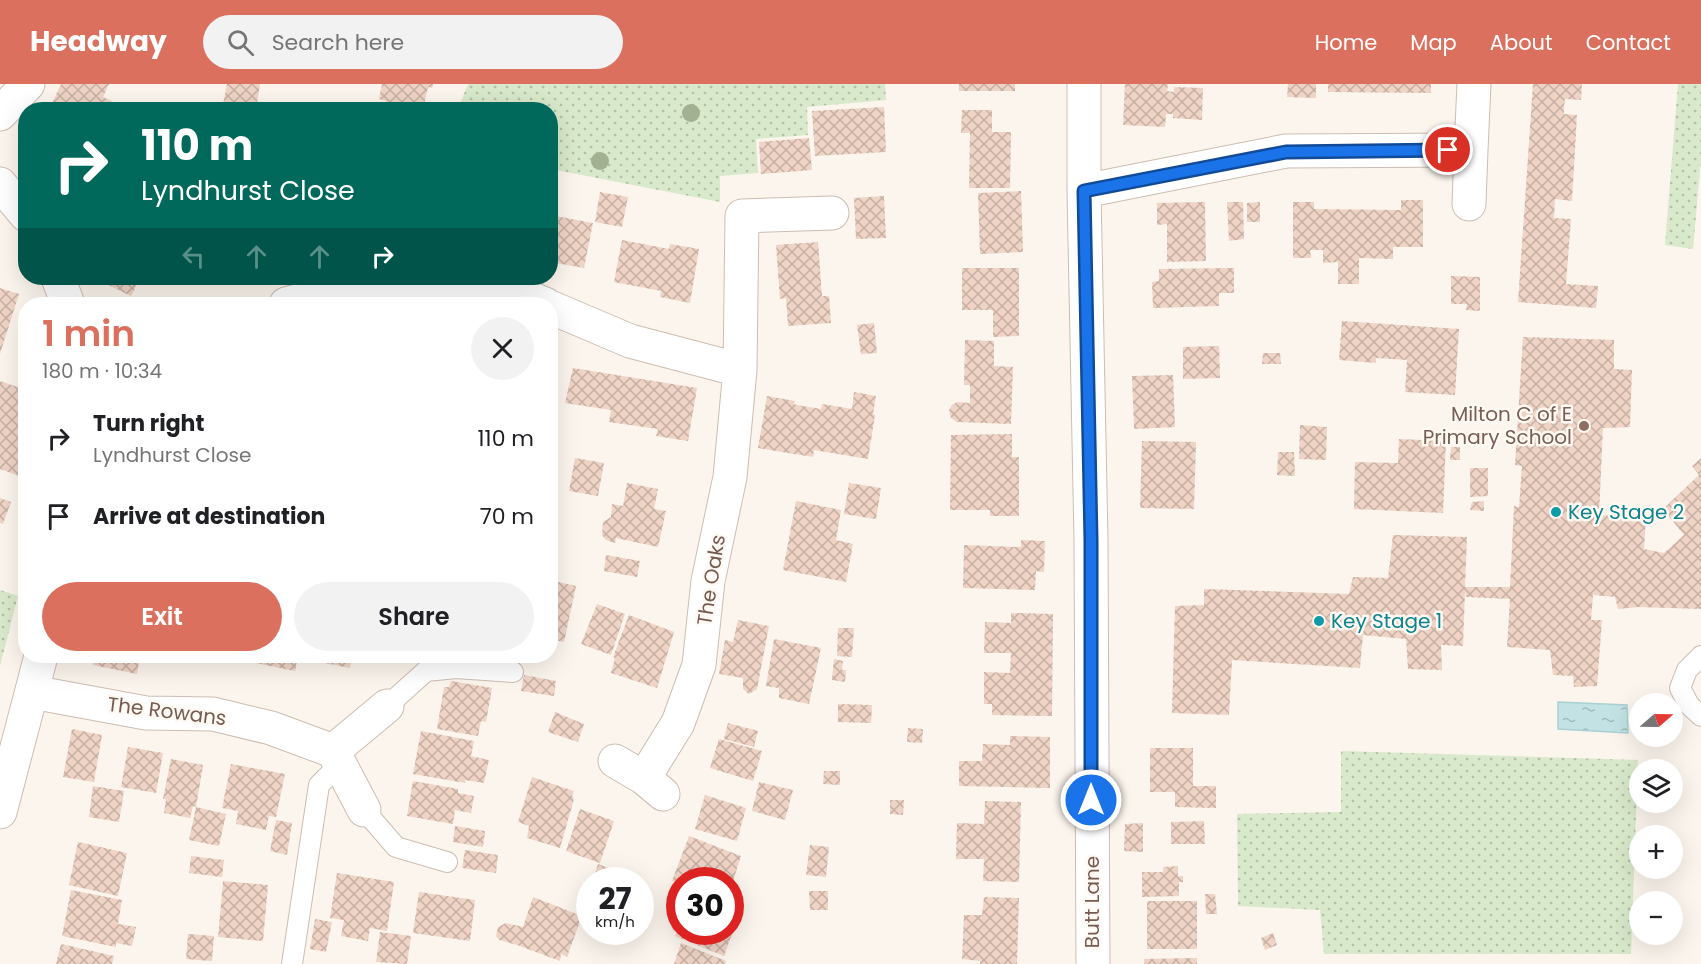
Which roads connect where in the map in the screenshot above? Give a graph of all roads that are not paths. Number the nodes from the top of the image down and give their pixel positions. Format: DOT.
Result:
graph roads {
  1 [pos="28,84"];
  2 [pos="1084,84"];
  3 [pos="1474,84"];
  4 [pos="0,114"];
  5 [pos="1471,150"];
  6 [pos="0,184"];
  7 [pos="1084,191"];
  8 [pos="1469,204"];
  9 [pos="18,205"];
  10 [pos="832,213"];
  11 [pos="390,285"];
  12 [pos="410,285"];
  13 [pos="443,295"];
  14 [pos="312,297"];
  15 [pos="528,297"];
  16 [pos="558,310"];
  17 [pos="740,369"];
  18 [pos="1701,656"];
  19 [pos="39,663"];
  20 [pos="513,672"];
  21 [pos="33,692"];
  22 [pos="387,706"];
  23 [pos="1701,716"];
  24 [pos="337,758"];
  25 [pos="615,761"];
  26 [pos="364,810"];
  27 [pos="0,812"];
  28 [pos="447,862"];
  29 [pos="292,964"];
  30 [pos="1093,964"];
  1 -- 4 [label="street"];
  2 -- 7 [label="street, Butt Lane"];
  3 -- 5 [label="street"];
  5 -- 7 [label="street"];
  5 -- 8 [label="street"];
  6 -- 9 [label="street"];
  7 -- 30 [label="street, Butt Lane"];
  10 -- 17 [label="street, The Oaks"];
  11 -- 14 [label="street"];
  12 -- 13 [label="street"];
  13 -- 15 [label="street"];
  16 -- 17 [label="street"];
  17 -- 25 [label="street, The Oaks"];
  18 -- 23 [label="lane"];
  19 -- 21 [label="street"];
  20 -- 22 [label="lane"];
  21 -- 24 [label="street, The Rowans"];
  21 -- 27 [label="street"];
  22 -- 24 [label="street"];
  24 -- 26 [label="street"];
  24 -- 29 [label="lane"];
  26 -- 28 [label="lane"];
}
